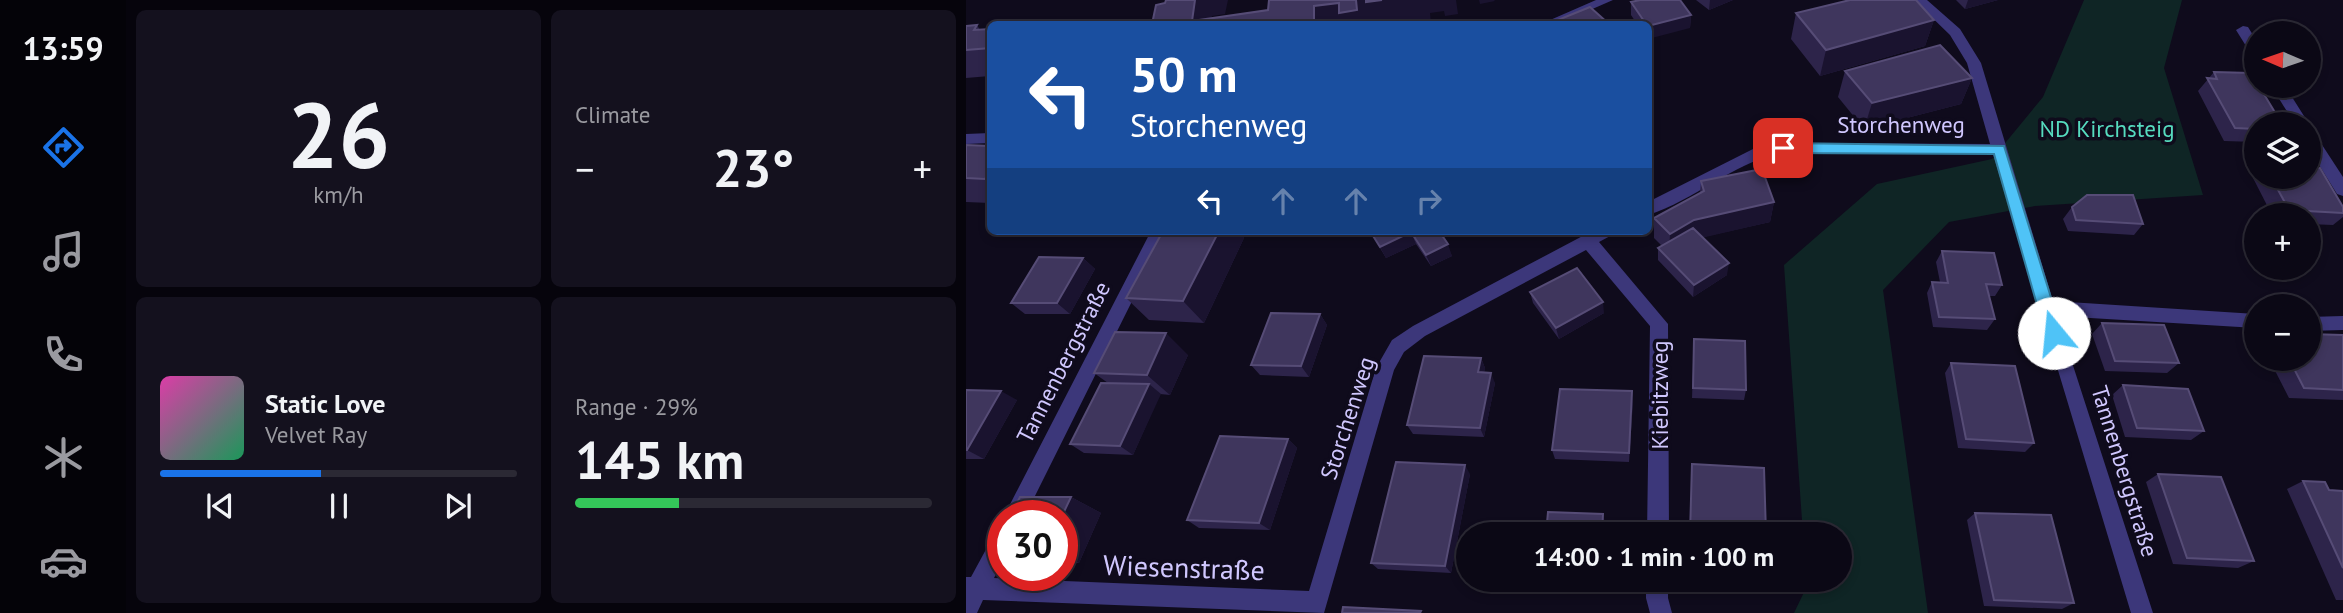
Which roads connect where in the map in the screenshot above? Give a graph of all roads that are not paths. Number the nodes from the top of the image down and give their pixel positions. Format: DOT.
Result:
graph roads {
  1 [pos="1605,0"];
  2 [pos="1920,0"];
  3 [pos="1555,21"];
  4 [pos="987,138"];
  5 [pos="966,139"];
  6 [pos="1999,149"];
  7 [pos="2321,155"];
  8 [pos="2343,190"];
  9 [pos="1652,207"];
  10 [pos="1156,235"];
  11 [pos="1599,235"];
  12 [pos="1588,241"];
  13 [pos="2046,308"];
  14 [pos="2244,320"];
  15 [pos="2343,323"];
  16 [pos="2321,324"];
  17 [pos="1022,500"];
  18 [pos="1658,522"];
  19 [pos="987,564"];
  20 [pos="972,588"];
  21 [pos="1657,592"];
  22 [pos="1315,607"];
  23 [pos="966,611"];
  24 [pos="1661,613"];
  25 [pos="2142,613"];
  1 -- 3 [label="street"];
  2 -- 6 [label="street, Tannenbergstraße"];
  4 -- 5 [label="street"];
  6 -- 9 [label="street, Storchenweg"];
  6 -- 13 [label="street, Tannenbergstraße"];
  7 -- 8 [label="street"];
  10 -- 17 [label="street, Tannenbergstraße"];
  11 -- 12 [label="street, Storchenweg"];
  12 -- 18 [label="street, Kiebitzweg"];
  12 -- 22 [label="street, Storchenweg"];
  13 -- 14 [label="street"];
  13 -- 25 [label="street, Tannenbergstraße"];
  15 -- 16 [label="street"];
  19 -- 20 [label="street"];
  20 -- 22 [label="street, Wiesenstraße"];
  20 -- 23 [label="street"];
  21 -- 24 [label="street"];
}
